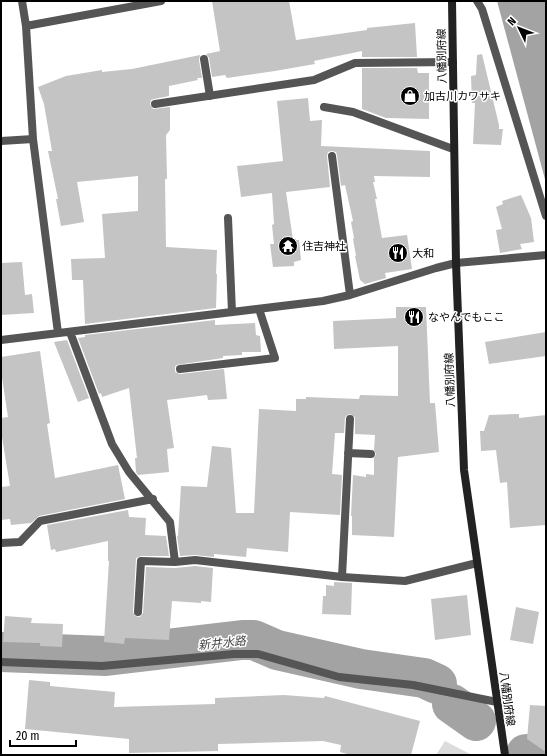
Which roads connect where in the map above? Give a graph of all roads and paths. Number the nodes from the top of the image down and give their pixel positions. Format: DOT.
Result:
graph roads {
  1 [pos="22,1"];
  2 [pos="161,1"];
  3 [pos="452,1"];
  4 [pos="477,1"];
  5 [pos="26,26"];
  6 [pos="204,59"];
  7 [pos="453,62"];
  8 [pos="210,96"];
  9 [pos="154,104"];
  10 [pos="324,107"];
  11 [pos="33,138"];
  12 [pos="1,141"];
  13 [pos="454,149"];
  14 [pos="332,156"];
  15 [pos="546,216"];
  16 [pos="228,218"];
  17 [pos="546,255"];
  18 [pos="456,263"];
  19 [pos="350,295"];
  20 [pos="258,309"];
  21 [pos="232,312"];
  22 [pos="70,332"];
  23 [pos="58,333"];
  24 [pos="1,340"];
  25 [pos="180,369"];
  26 [pos="350,418"];
  27 [pos="348,453"];
  28 [pos="371,454"];
  29 [pos="153,499"];
  30 [pos="1,543"];
  31 [pos="174,562"];
  32 [pos="477,562"];
  33 [pos="342,577"];
  34 [pos="138,612"];
  35 [pos="1,662"];
  36 [pos="496,702"];
  37 [pos="505,755"];
  1 -- 5 [label="street"];
  2 -- 5 [label="street"];
  3 -- 7 [label="main road, 八幡別府線"];
  4 -- 15 [label="street"];
  5 -- 11 [label="street"];
  6 -- 8 [label="street"];
  7 -- 8 [label="street"];
  7 -- 13 [label="main road, 八幡別府線"];
  8 -- 9 [label="street"];
  10 -- 13 [label="street"];
  11 -- 12 [label="street"];
  11 -- 23 [label="street"];
  13 -- 18 [label="main road, 八幡別府線"];
  14 -- 19 [label="street"];
  16 -- 21 [label="street"];
  17 -- 18 [label="street"];
  18 -- 19 [label="street"];
  18 -- 32 [label="main road, 八幡別府線"];
  19 -- 20 [label="street"];
  20 -- 21 [label="street"];
  20 -- 25 [label="street"];
  21 -- 22 [label="street"];
  22 -- 23 [label="street"];
  22 -- 29 [label="street"];
  23 -- 24 [label="street"];
  26 -- 27 [label="street"];
  27 -- 28 [label="street"];
  27 -- 33 [label="street"];
  29 -- 30 [label="street"];
  29 -- 31 [label="street"];
  31 -- 33 [label="street"];
  31 -- 34 [label="street"];
  32 -- 33 [label="street"];
  32 -- 36 [label="main road, 八幡別府線"];
  35 -- 36 [label="street"];
  36 -- 37 [label="main road, 八幡別府線"];
}
